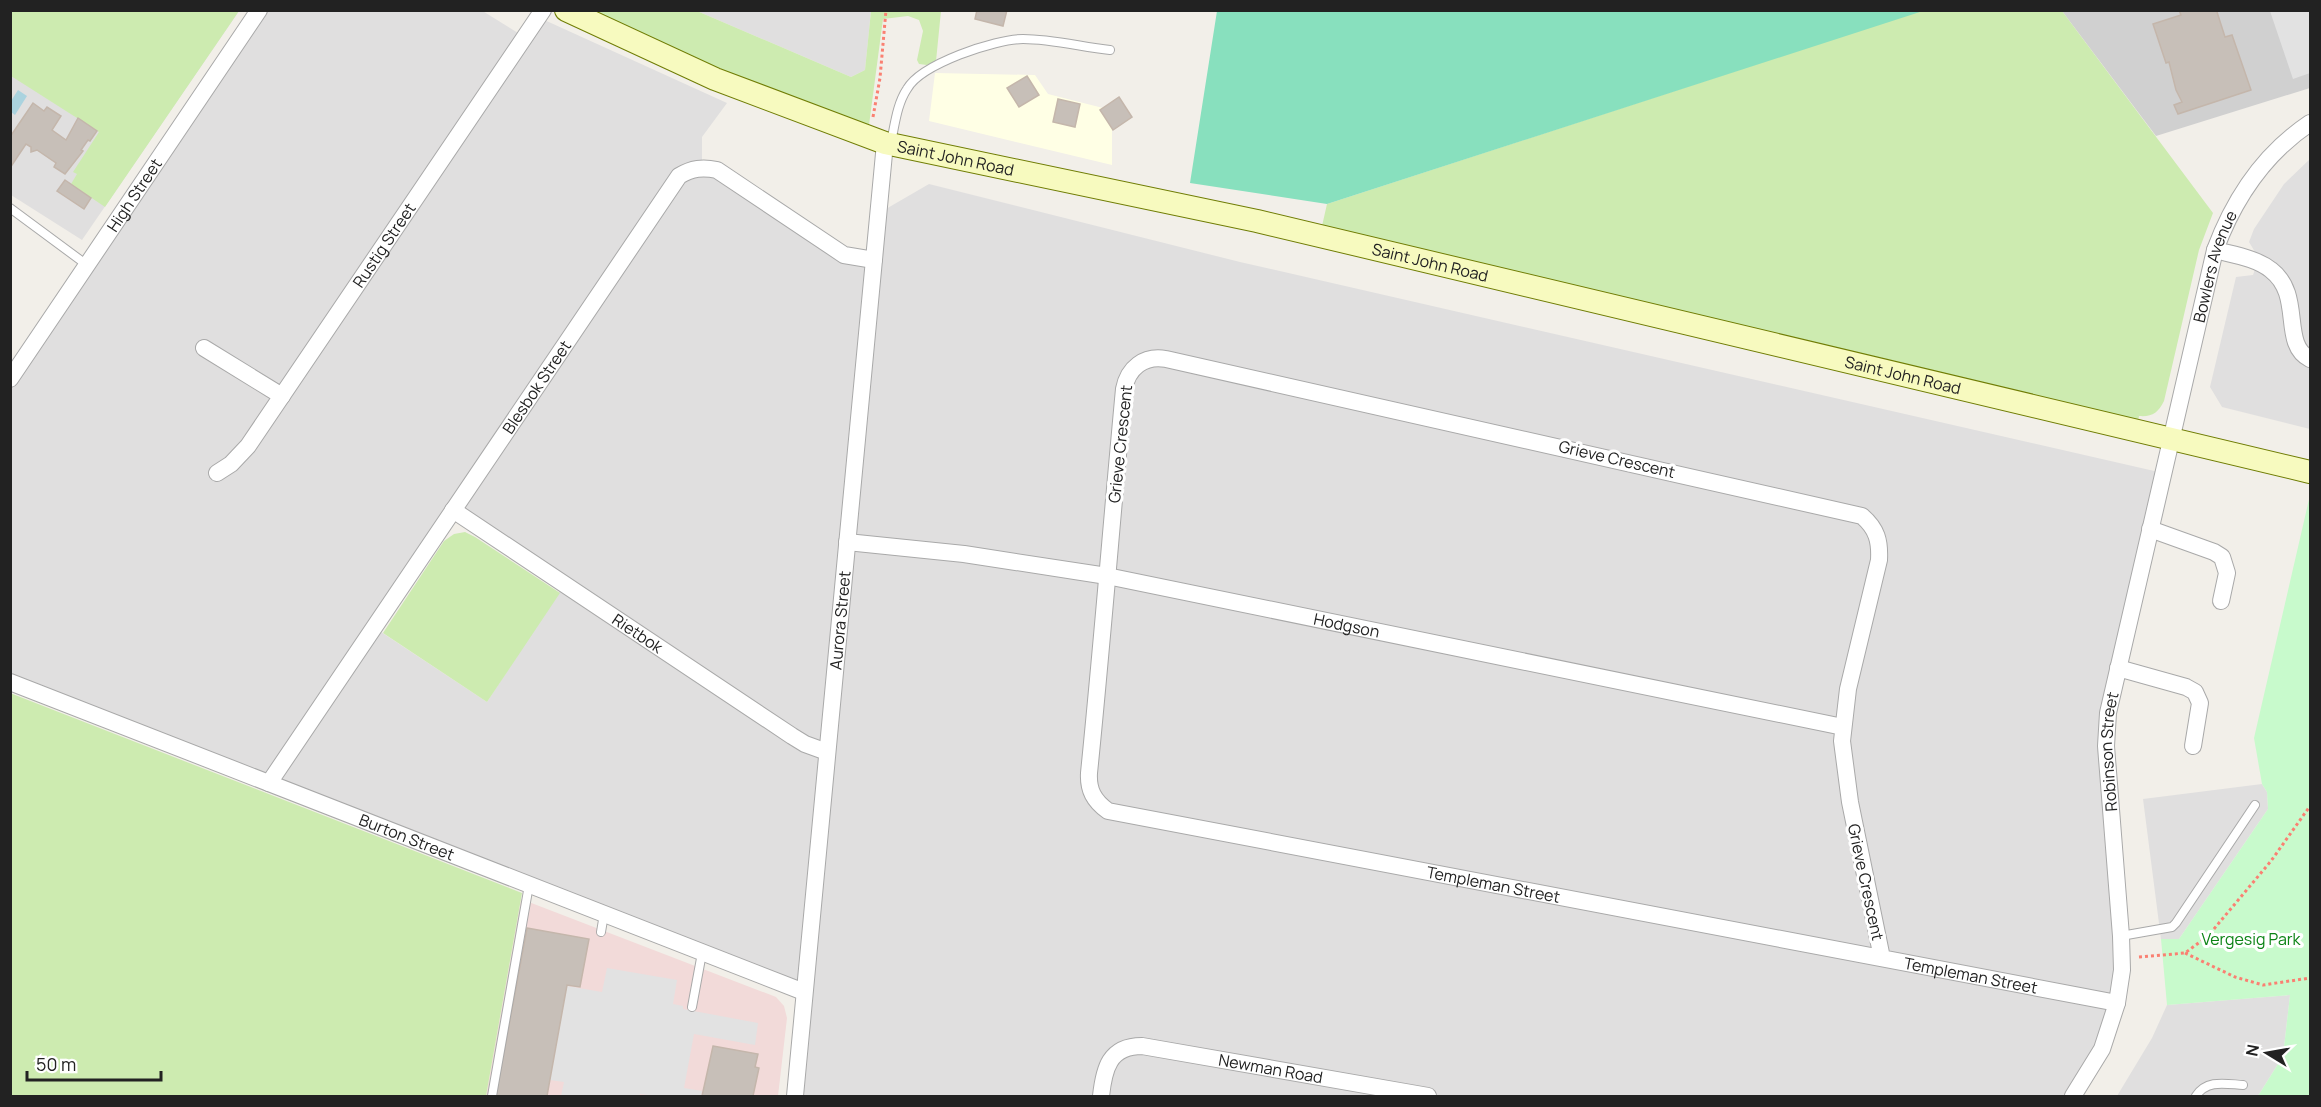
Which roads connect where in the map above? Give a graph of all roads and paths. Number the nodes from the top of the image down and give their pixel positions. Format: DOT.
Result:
graph roads {
  1 [pos="260,10"];
  2 [pos="543,10"];
  3 [pos="567,10"];
  4 [pos="886,10"];
  5 [pos="1110,50"];
  6 [pos="2310,123"];
  7 [pos="882,141"];
  8 [pos="10,208"];
  9 [pos="2215,250"];
  10 [pos="874,260"];
  11 [pos="87,265"];
  12 [pos="204,348"];
  13 [pos="2310,359"];
  14 [pos="10,379"];
  15 [pos="282,396"];
  16 [pos="2171,439"];
  17 [pos="2310,472"];
  18 [pos="217,473"];
  19 [pos="453,510"];
  20 [pos="2150,529"];
  21 [pos="847,542"];
  22 [pos="1107,576"];
  23 [pos="2221,602"];
  24 [pos="2118,668"];
  25 [pos="10,682"];
  26 [pos="1843,727"];
  27 [pos="2193,746"];
  28 [pos="826,752"];
  29 [pos="269,783"];
  30 [pos="2255,805"];
  31 [pos="2310,806"];
  32 [pos="529,885"];
  33 [pos="604,915"];
  34 [pos="601,932"];
  35 [pos="2121,936"];
  36 [pos="2185,952"];
  37 [pos="702,953"];
  38 [pos="1882,958"];
  39 [pos="2122,958"];
  40 [pos="2310,978"];
  41 [pos="804,993"];
  42 [pos="2117,1003"];
  43 [pos="692,1007"];
  44 [pos="2243,1085"];
  45 [pos="492,1096"];
  46 [pos="795,1096"];
  47 [pos="1101,1096"];
  48 [pos="1423,1096"];
  49 [pos="2073,1096"];
  50 [pos="2196,1096"];
  1 -- 11 [label="street, High Street"];
  2 -- 15 [label="street, Rustig Street"];
  3 -- 7 [label="main road, Saint John Road"];
  4 -- 7 [label="path"];
  5 -- 7 [label="lane"];
  6 -- 9 [label="street, Bowlers Avenue"];
  7 -- 10 [label="street, Aurora Street"];
  7 -- 16 [label="main road, Saint John Road"];
  8 -- 11 [label="lane"];
  9 -- 13 [label="street"];
  9 -- 16 [label="street, Bowlers Avenue"];
  10 -- 19 [label="street, Blesbok Street"];
  10 -- 21 [label="street, Aurora Street"];
  11 -- 14 [label="street, High Street"];
  12 -- 15 [label="street"];
  15 -- 18 [label="street, Rustig Street"];
  16 -- 17 [label="main road, Saint John Road"];
  16 -- 20 [label="street, Robinson Street"];
  19 -- 28 [label="street, Rietbok"];
  19 -- 29 [label="street, Blesbok Street"];
  20 -- 23 [label="street"];
  20 -- 24 [label="street, Robinson Street"];
  21 -- 22 [label="street, Hodgson"];
  21 -- 28 [label="street, Aurora Street"];
  22 -- 26 [label="street, Hodgson"];
  22 -- 26 [label="street, Grieve Crescent"];
  22 -- 38 [label="street, Templeman Street"];
  24 -- 27 [label="street"];
  24 -- 35 [label="street, Robinson Street"];
  25 -- 29 [label="street, Burton Street"];
  26 -- 38 [label="street, Grieve Crescent"];
  28 -- 41 [label="street, Aurora Street"];
  29 -- 32 [label="street, Burton Street"];
  30 -- 35 [label="lane"];
  31 -- 36 [label="path"];
  32 -- 33 [label="street, Burton Street"];
  32 -- 45 [label="lane"];
  33 -- 34 [label="lane"];
  33 -- 37 [label="street, Burton Street"];
  35 -- 39 [label="street, Robinson Street"];
  36 -- 39 [label="path"];
  36 -- 40 [label="path"];
  37 -- 41 [label="street, Burton Street"];
  37 -- 43 [label="lane"];
  38 -- 42 [label="street, Templeman Street"];
  39 -- 42 [label="street, Robinson Street"];
  41 -- 46 [label="street, Aurora Street"];
  42 -- 49 [label="street, Robinson Street"];
  44 -- 50 [label="lane"];
  47 -- 48 [label="street, Newman Road"];
}
